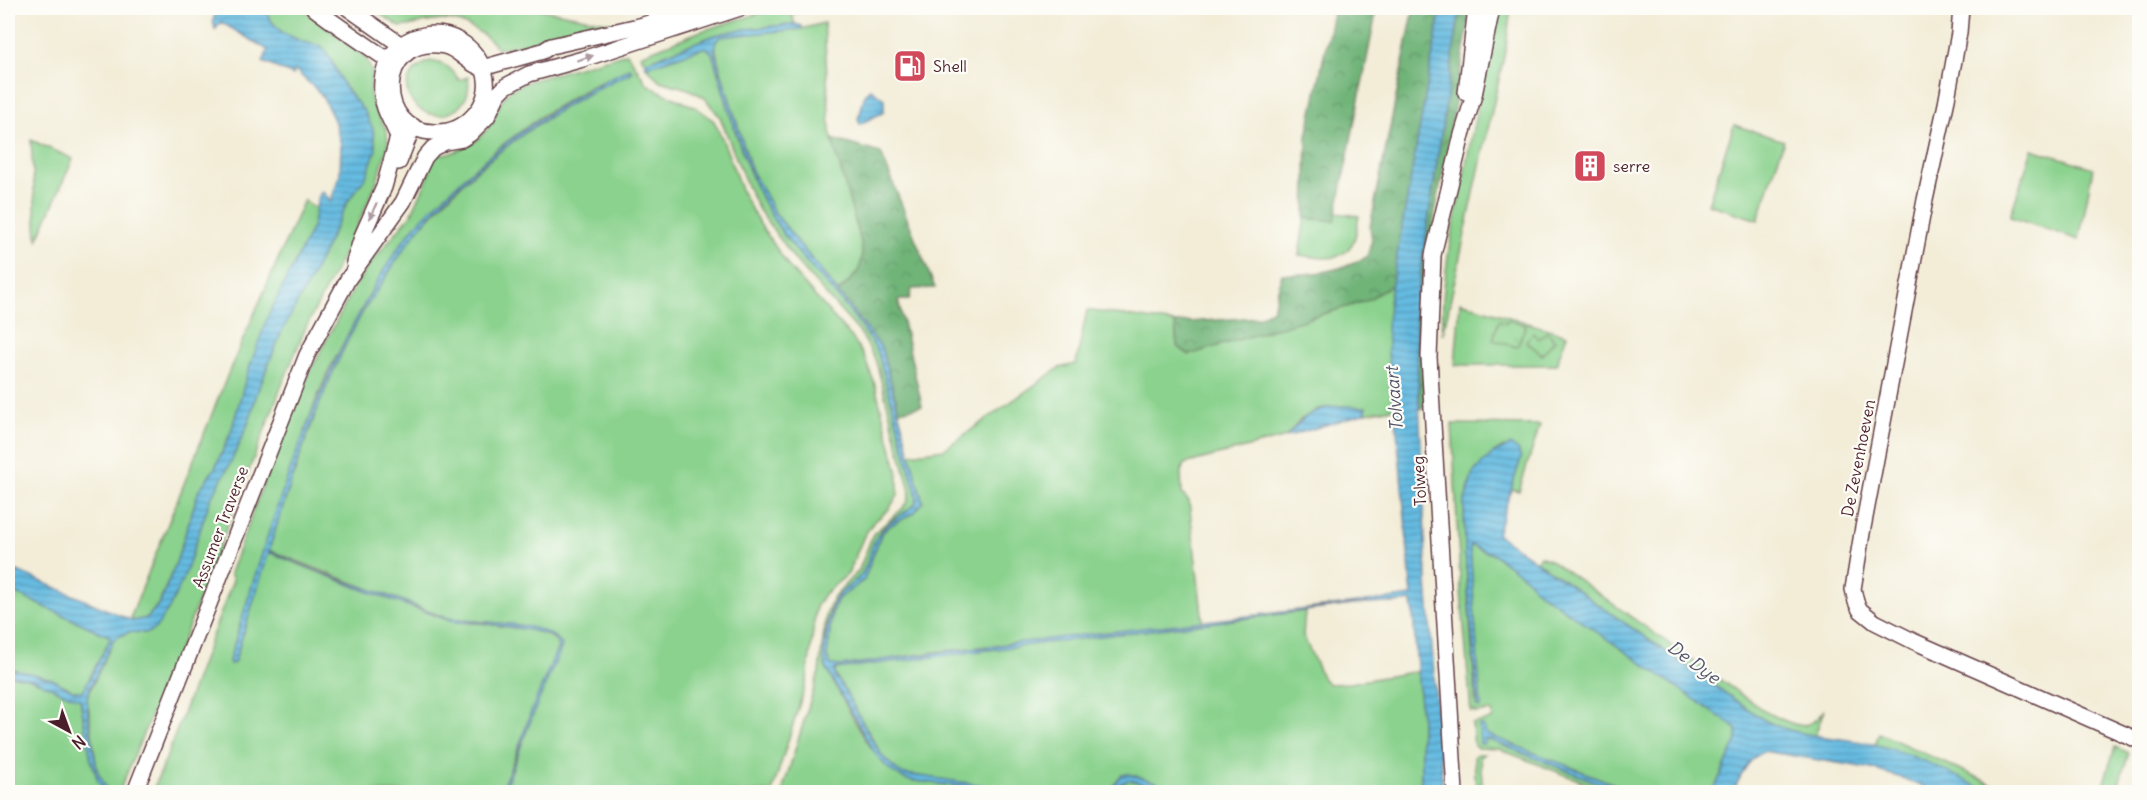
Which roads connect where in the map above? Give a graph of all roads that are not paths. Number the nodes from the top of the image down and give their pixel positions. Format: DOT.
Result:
graph roads {
  1 [pos="314,8"];
  2 [pos="348,8"];
  3 [pos="697,8"];
  4 [pos="740,8"];
  5 [pos="1476,8"];
  6 [pos="1492,8"];
  7 [pos="1961,8"];
  8 [pos="400,45"];
  9 [pos="479,62"];
  10 [pos="389,65"];
  11 [pos="529,74"];
  12 [pos="486,84"];
  13 [pos="420,129"];
  14 [pos="1462,135"];
  15 [pos="384,188"];
  16 [pos="397,209"];
  17 [pos="348,279"];
  18 [pos="2139,741"];
  19 [pos="135,792"];
  20 [pos="1455,792"];
  1 -- 10 [label="main road"];
  2 -- 8 [label="main road"];
  3 -- 9 [label="main road"];
  11 -- 4 [label="main road, one-way"];
  5 -- 14 [label="main road, Tolweg"];
  6 -- 14 [label="main road, Tolweg"];
  7 -- 18 [label="main road, De Zevenhoeven"];
  8 -- 9 [label="main road"];
  8 -- 10 [label="main road"];
  9 -- 10 [label="main road"];
  9 -- 12 [label="main road"];
  10 -- 13 [label="main road"];
  10 -- 15 [label="main road, Assumer Traverse"];
  11 -- 12 [label="main road"];
  11 -- 16 [label="main road, Assumer Traverse"];
  12 -- 13 [label="main road"];
  13 -- 15 [label="main road, Assumer Traverse"];
  13 -- 16 [label="main road, Assumer Traverse"];
  14 -- 20 [label="main road, Tolweg"];
  15 -- 17 [label="main road, Assumer Traverse, one-way"];
  16 -- 17 [label="main road, Assumer Traverse"];
  17 -- 19 [label="main road, Assumer Traverse"];
}
